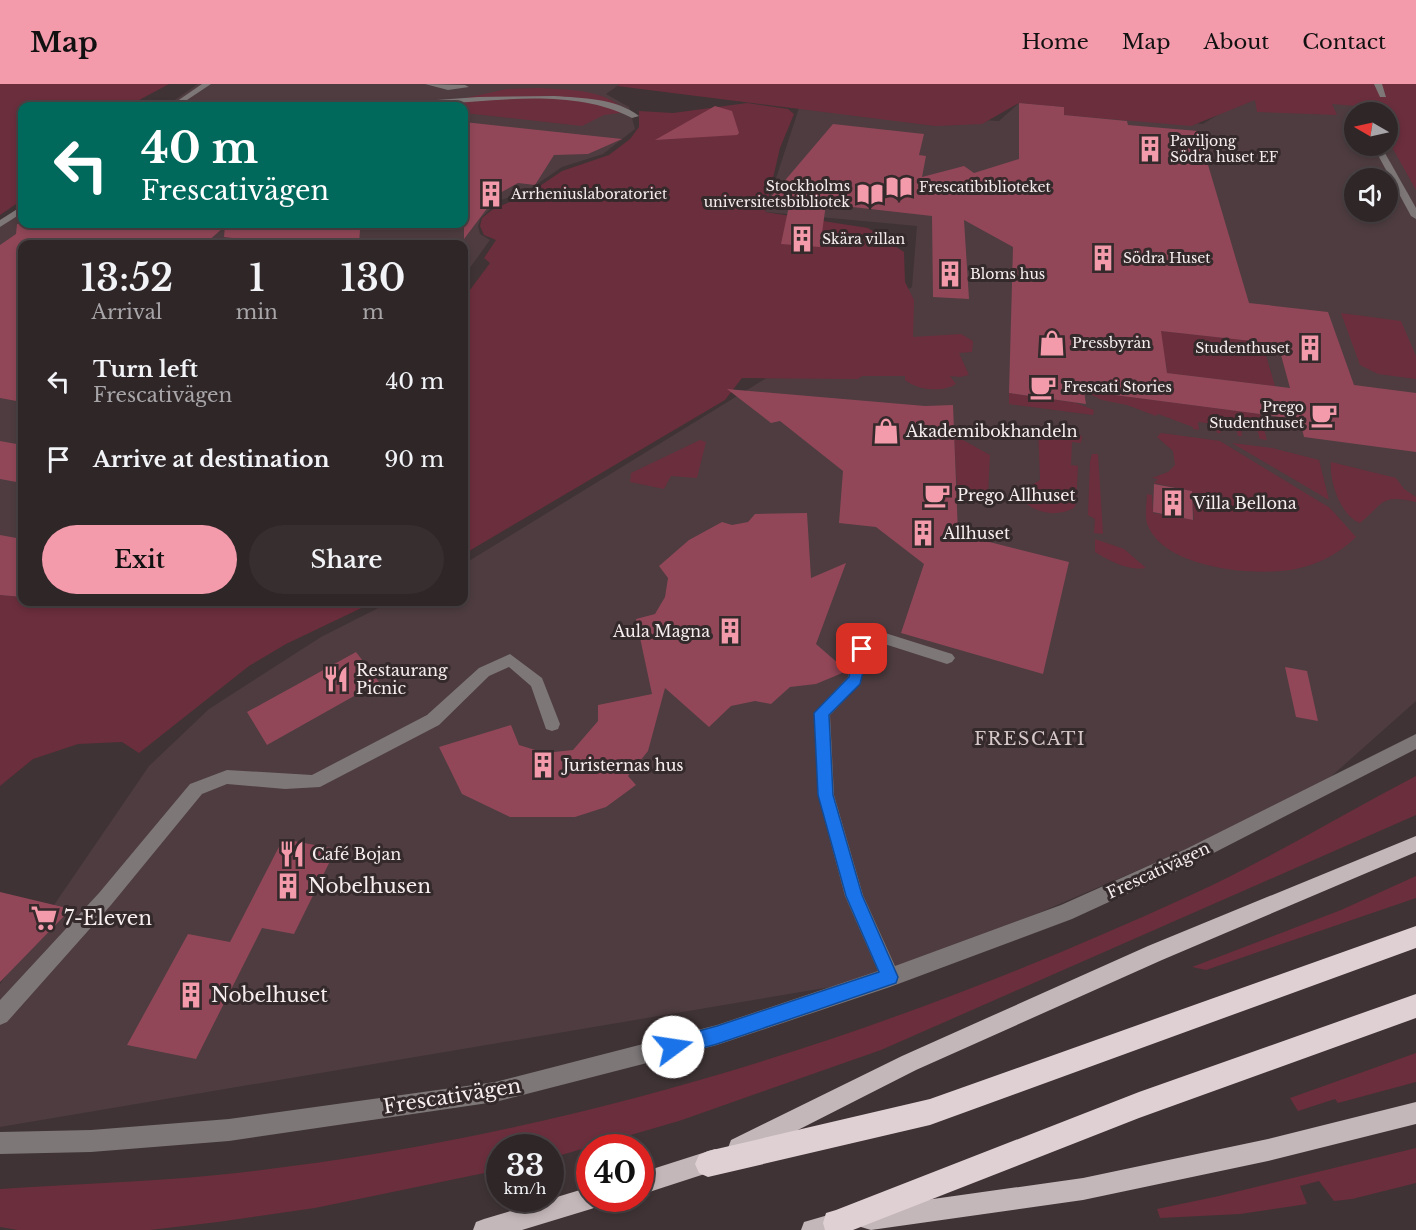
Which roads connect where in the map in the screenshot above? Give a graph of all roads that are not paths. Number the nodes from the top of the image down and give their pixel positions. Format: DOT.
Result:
graph roads {
  1 [pos="207,84"];
  2 [pos="429,84"];
  3 [pos="1378,84"];
  4 [pos="473,85"];
  5 [pos="494,90"];
  6 [pos="1383,95"];
  7 [pos="611,97"];
  8 [pos="180,102"];
  9 [pos="428,102"];
  10 [pos="635,116"];
  11 [pos="1383,156"];
  12 [pos="18,212"];
  13 [pos="1416,216"];
  14 [pos="0,224"];
  15 [pos="947,658"];
  16 [pos="552,724"];
  17 [pos="1416,741"];
  18 [pos="1416,844"];
  19 [pos="1416,937"];
  20 [pos="890,977"];
  21 [pos="1416,1006"];
  22 [pos="0,1015"];
  23 [pos="1416,1113"];
  24 [pos="0,1143"];
  25 [pos="708,1164"];
  26 [pos="654,1180"];
  27 [pos="576,1202"];
  28 [pos="824,1227"];
  29 [pos="484,1230"];
  1 -- 8 [label="street"];
  2 -- 4 [label="street"];
  3 -- 6 [label="street"];
  5 -- 9 [label="street"];
  7 -- 10 [label="street"];
  11 -- 13 [label="street"];
  12 -- 14 [label="street"];
  15 -- 20 [label="street"];
  16 -- 22 [label="street"];
  17 -- 20 [label="street, Frescativägen"];
  18 -- 25 [label="main road"];
  19 -- 25 [label="highway"];
  20 -- 24 [label="street, Frescativägen"];
  21 -- 28 [label="highway"];
  23 -- 28 [label="main road"];
  25 -- 26 [label="main road"];
  27 -- 29 [label="main road"];
}
